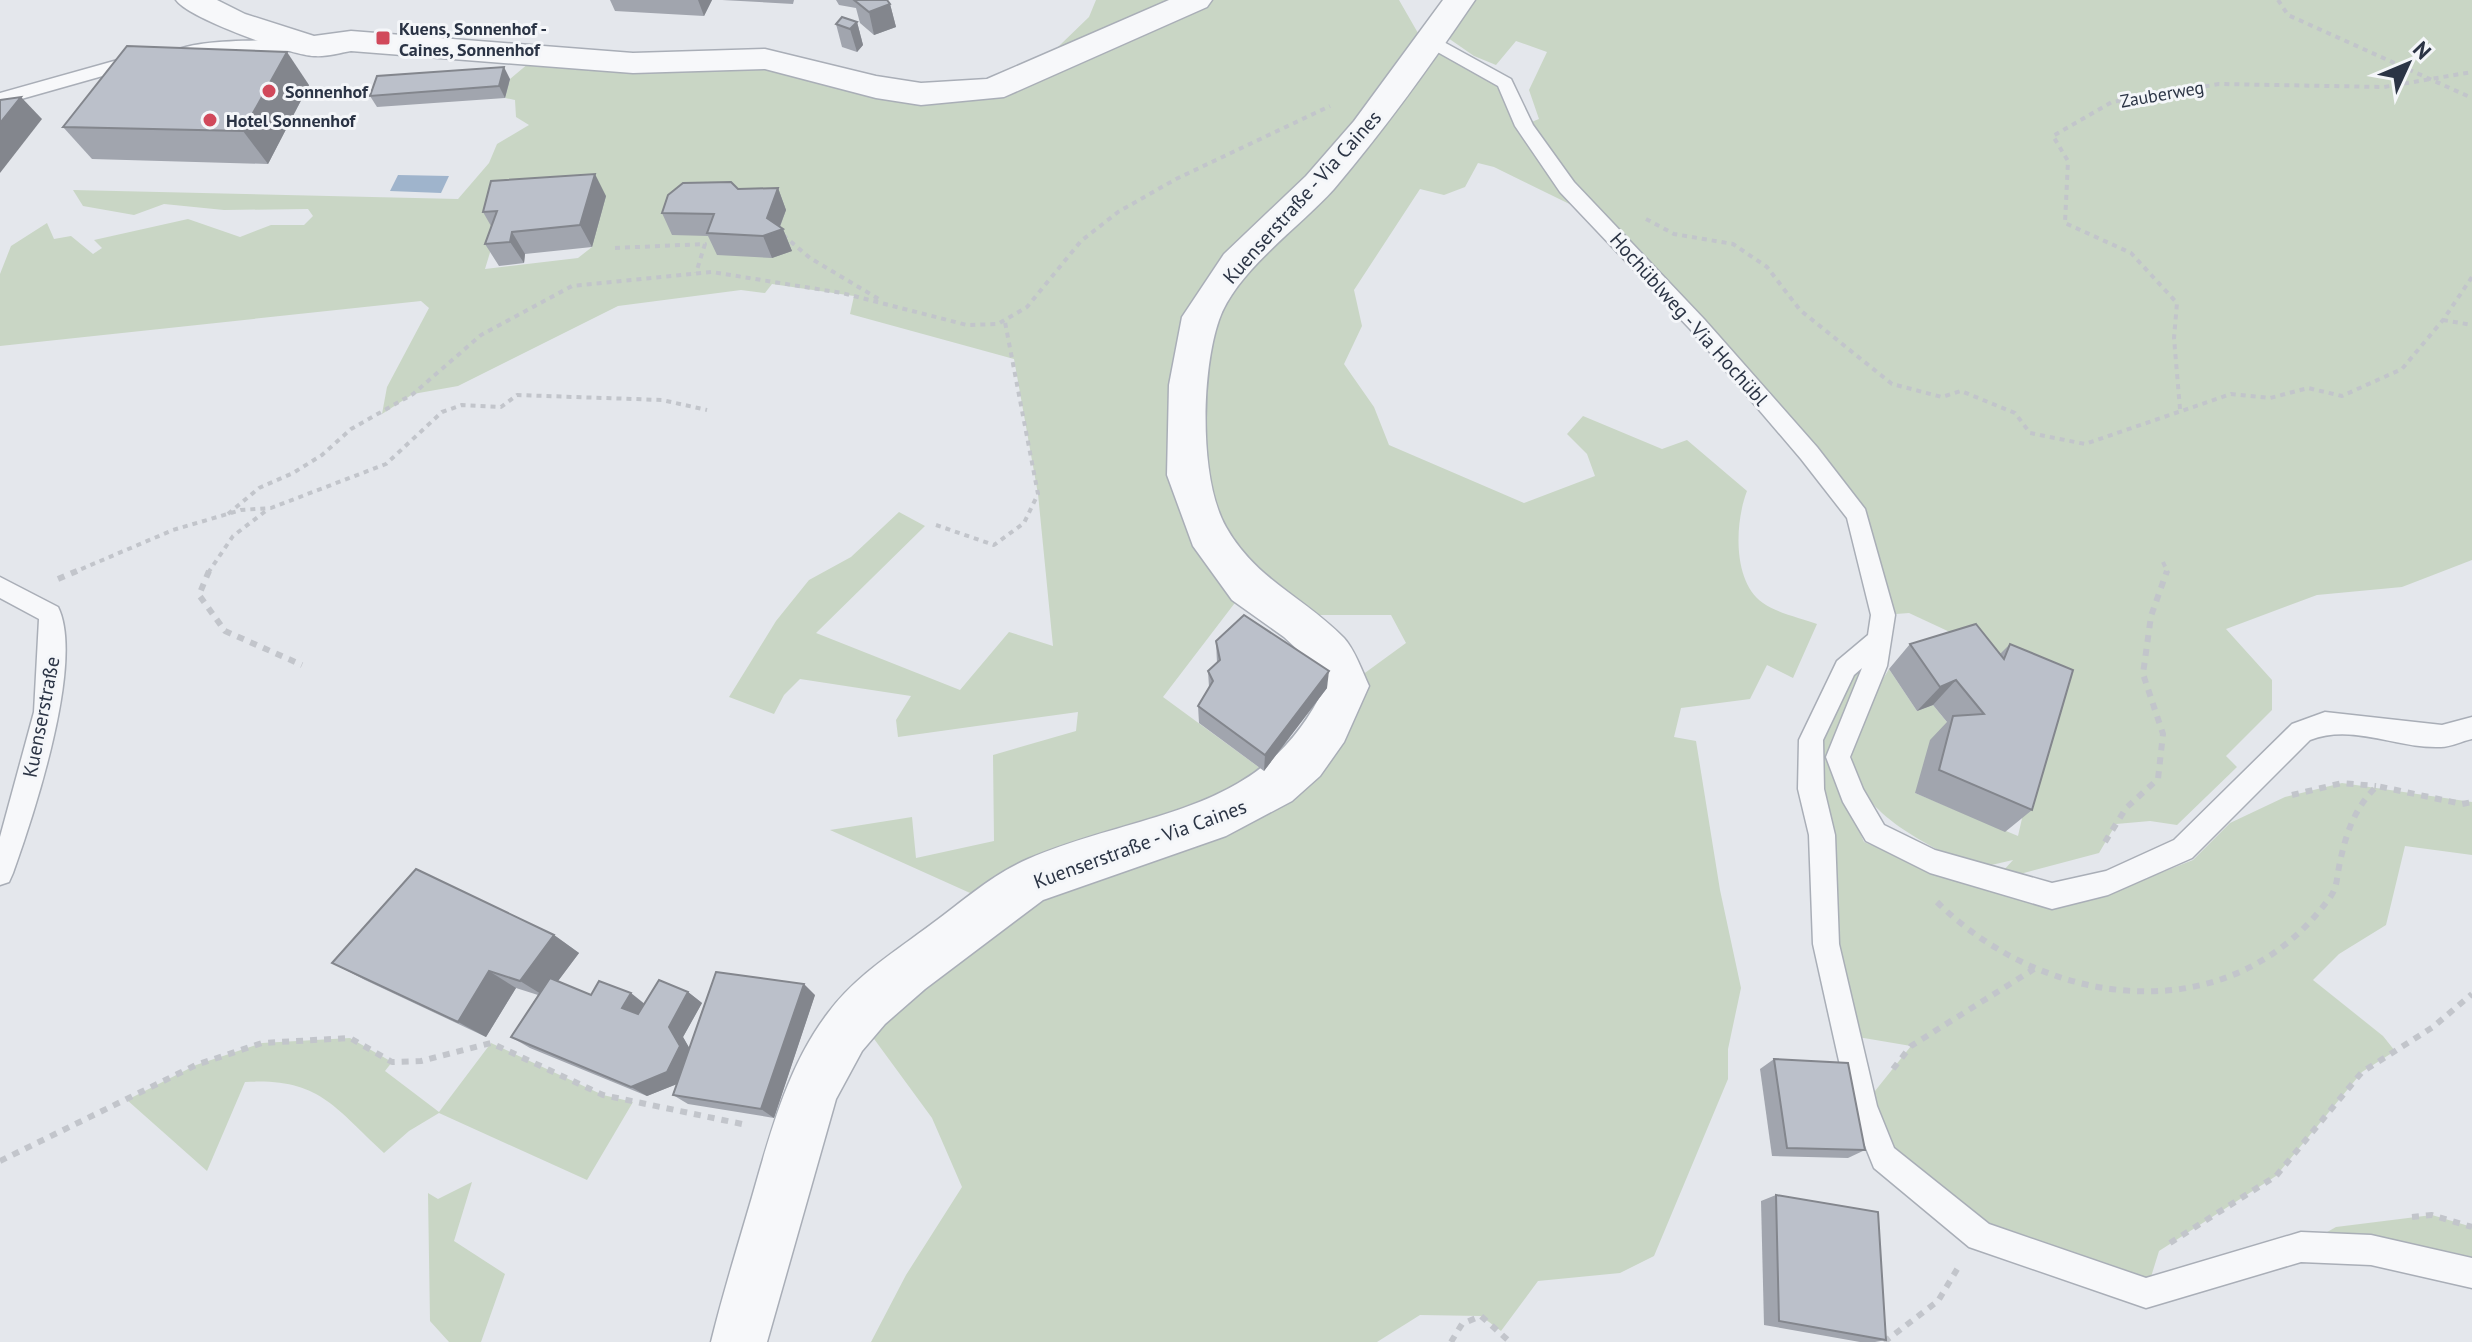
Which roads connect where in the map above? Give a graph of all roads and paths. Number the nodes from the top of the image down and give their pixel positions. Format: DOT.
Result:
graph roads {
  1 [pos="192,0"];
  2 [pos="1196,0"];
  3 [pos="1459,0"];
  4 [pos="2278,0"];
  5 [pos="1431,41"];
  6 [pos="313,46"];
  7 [pos="2472,72"];
  8 [pos="2434,81"];
  9 [pos="2472,98"];
  10 [pos="0,99"];
  11 [pos="1336,103"];
  12 [pos="1640,215"];
  13 [pos="783,235"];
  14 [pos="615,248"];
  15 [pos="696,273"];
  16 [pos="2472,277"];
  17 [pos="890,305"];
  18 [pos="2443,320"];
  19 [pos="1005,322"];
  20 [pos="2472,325"];
  21 [pos="2180,409"];
  22 [pos="707,410"];
  23 [pos="271,508"];
  24 [pos="228,514"];
  25 [pos="936,525"];
  26 [pos="2163,562"];
  27 [pos="0,587"];
  28 [pos="23,599"];
  29 [pos="1879,640"];
  30 [pos="302,665"];
  31 [pos="2472,728"];
  32 [pos="2377,786"];
  33 [pos="2472,802"];
  34 [pos="2219,810"];
  35 [pos="2099,853"];
  36 [pos="0,873"];
  37 [pos="2472,994"];
  38 [pos="1863,1106"];
  39 [pos="742,1124"];
  40 [pos="0,1161"];
  41 [pos="1980,1236"];
  42 [pos="2472,1273"];
  43 [pos="2146,1293"];
  44 [pos="739,1342"];
  45 [pos="1451,1342"];
  46 [pos="1510,1342"];
  47 [pos="1884,1342"];
  1 -- 6 [label="street"];
  2 -- 6 [label="street"];
  3 -- 5 [label="street, Kuenserstraße - Via Caines"];
  4 -- 8 [label="path"];
  5 -- 29 [label="lane, Hochüblweg - Via Hochübl"];
  5 -- 44 [label="street, Kuenserstraße - Via Caines"];
  6 -- 10 [label="lane"];
  7 -- 8 [label="path, Zauberweg"];
  8 -- 9 [label="path"];
  8 -- 21 [label="path, Zauberweg"];
  11 -- 19 [label="path"];
  12 -- 21 [label="path"];
  13 -- 17 [label="path"];
  14 -- 15 [label="path"];
  15 -- 17 [label="path"];
  15 -- 24 [label="path"];
  16 -- 18 [label="path"];
  17 -- 19 [label="path"];
  18 -- 20 [label="path"];
  18 -- 21 [label="path"];
  19 -- 25 [label="path"];
  22 -- 23 [label="path"];
  23 -- 24 [label="path"];
  23 -- 30 [label="path"];
  24 -- 28 [label="path"];
  26 -- 35 [label="path"];
  27 -- 28 [label="lane, Kuenserstraße"];
  28 -- 36 [label="lane, Kuenserstraße"];
  29 -- 34 [label="lane, Hochüblweg - Via Hochübl"];
  29 -- 38 [label="lane"];
  31 -- 34 [label="lane, Hochüblweg - Via Hochübl"];
  32 -- 33 [label="path"];
  32 -- 34 [label="path"];
  32 -- 38 [label="path"];
  37 -- 43 [label="path"];
  38 -- 41 [label="lane"];
  39 -- 40 [label="path"];
  41 -- 43 [label="lane"];
  41 -- 47 [label="path"];
  42 -- 43 [label="lane"];
  45 -- 46 [label="path"];
}
